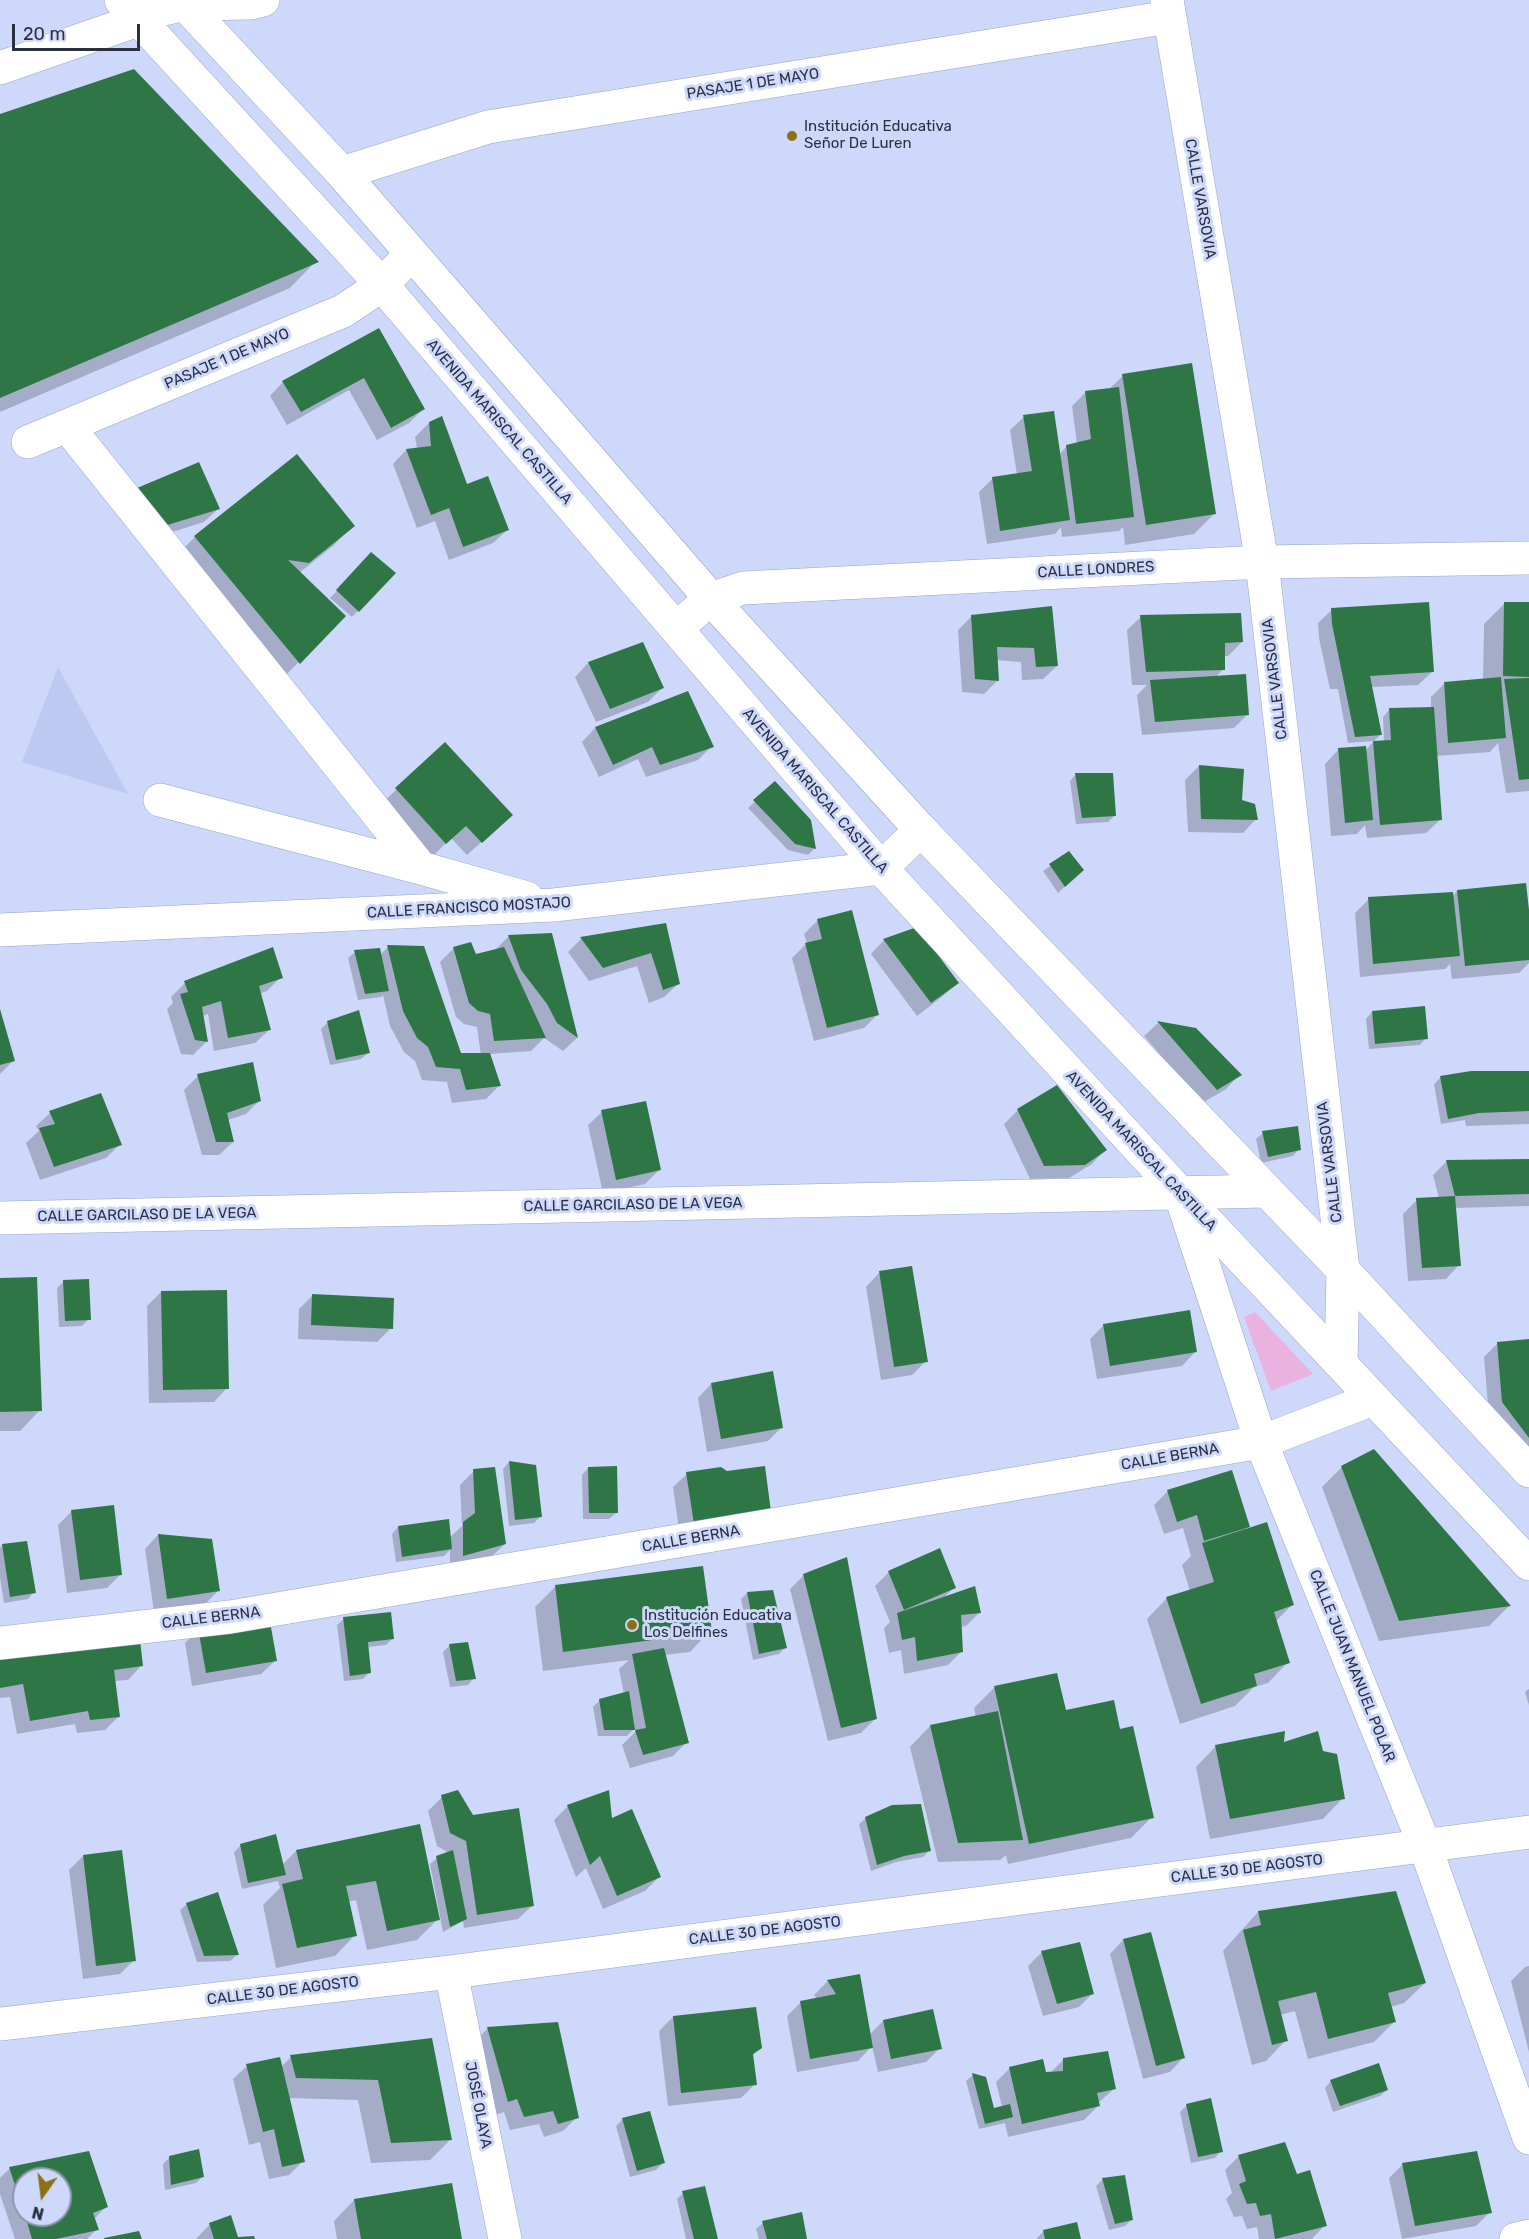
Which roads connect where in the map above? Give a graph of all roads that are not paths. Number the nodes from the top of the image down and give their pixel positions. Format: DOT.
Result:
graph roads {
  1 [pos="263,0"];
  2 [pos="157,7"];
  3 [pos="1168,9"];
  4 [pos="0,68"];
  5 [pos="342,173"];
  6 [pos="411,254"];
  7 [pos="382,285"];
  8 [pos="68,426"];
  9 [pos="28,442"];
  10 [pos="1529,558"];
  11 [pos="1262,562"];
  12 [pos="711,599"];
  13 [pos="676,628"];
  14 [pos="160,800"];
  15 [pos="921,830"];
  16 [pos="421,868"];
  17 [pos="881,868"];
  18 [pos="554,905"];
  19 [pos="0,930"];
  20 [pos="1266,1191"];
  21 [pos="1180,1193"];
  22 [pos="0,1218"];
  23 [pos="1343,1270"];
  24 [pos="1341,1363"];
  25 [pos="1373,1399"];
  26 [pos="1261,1442"];
  27 [pos="1529,1471"];
  28 [pos="1529,1564"];
  29 [pos="0,1643"];
  30 [pos="1529,1832"];
  31 [pos="1425,1846"];
  32 [pos="451,1972"];
  33 [pos="0,2024"];
  34 [pos="1529,2138"];
  35 [pos="1529,2236"];
  36 [pos="505,2239"];
  37 [pos="1516,2239"];
  1 -- 2 [label="street"];
  2 -- 4 [label="street"];
  2 -- 5 [label="street"];
  2 -- 7 [label="street, AVENIDA MARISCAL CASTILLA"];
  3 -- 5 [label="street, PASAJE 1 DE MAYO"];
  3 -- 11 [label="street, CALLE VARSOVIA"];
  5 -- 6 [label="street"];
  6 -- 7 [label="street, PASAJE 1 DE MAYO"];
  6 -- 12 [label="street"];
  7 -- 8 [label="street, PASAJE 1 DE MAYO"];
  7 -- 13 [label="street, AVENIDA MARISCAL CASTILLA"];
  8 -- 9 [label="street, PASAJE 1 DE MAYO"];
  8 -- 16 [label="street"];
  10 -- 11 [label="street, CALLE LONDRES"];
  11 -- 12 [label="street, CALLE LONDRES"];
  11 -- 23 [label="street, CALLE VARSOVIA"];
  12 -- 13 [label="street, CALLE LONDRES"];
  12 -- 15 [label="street"];
  13 -- 17 [label="street, AVENIDA MARISCAL CASTILLA"];
  14 -- 16 [label="street"];
  15 -- 17 [label="street"];
  15 -- 20 [label="street"];
  16 -- 18 [label="street"];
  17 -- 18 [label="street, CALLE FRANCISCO MOSTAJO"];
  17 -- 21 [label="street, AVENIDA MARISCAL CASTILLA"];
  18 -- 19 [label="street, CALLE FRANCISCO MOSTAJO"];
  20 -- 21 [label="street, CALLE GARCILASO DE LA VEGA"];
  20 -- 23 [label="street"];
  21 -- 22 [label="street, CALLE GARCILASO DE LA VEGA"];
  21 -- 24 [label="street, AVENIDA MARISCAL CASTILLA"];
  21 -- 26 [label="street, CALLE JUAN MANUEL POLAR"];
  23 -- 24 [label="street, CALLE VARSOVIA"];
  23 -- 27 [label="street"];
  24 -- 25 [label="street, AVENIDA MARISCAL CASTILLA"];
  25 -- 26 [label="street, CALLE BERNA"];
  25 -- 28 [label="street, AVENIDA MARISCAL CASTILLA"];
  26 -- 29 [label="street, CALLE BERNA"];
  26 -- 31 [label="street, CALLE JUAN MANUEL POLAR"];
  30 -- 31 [label="street, CALLE 30 DE AGOSTO"];
  31 -- 32 [label="street, CALLE 30 DE AGOSTO"];
  31 -- 34 [label="street, CALLE JUAN MANUEL POLAR"];
  32 -- 33 [label="street, CALLE 30 DE AGOSTO"];
  32 -- 36 [label="street, JOSÉ OLAYA"];
  35 -- 37 [label="street"];
}
